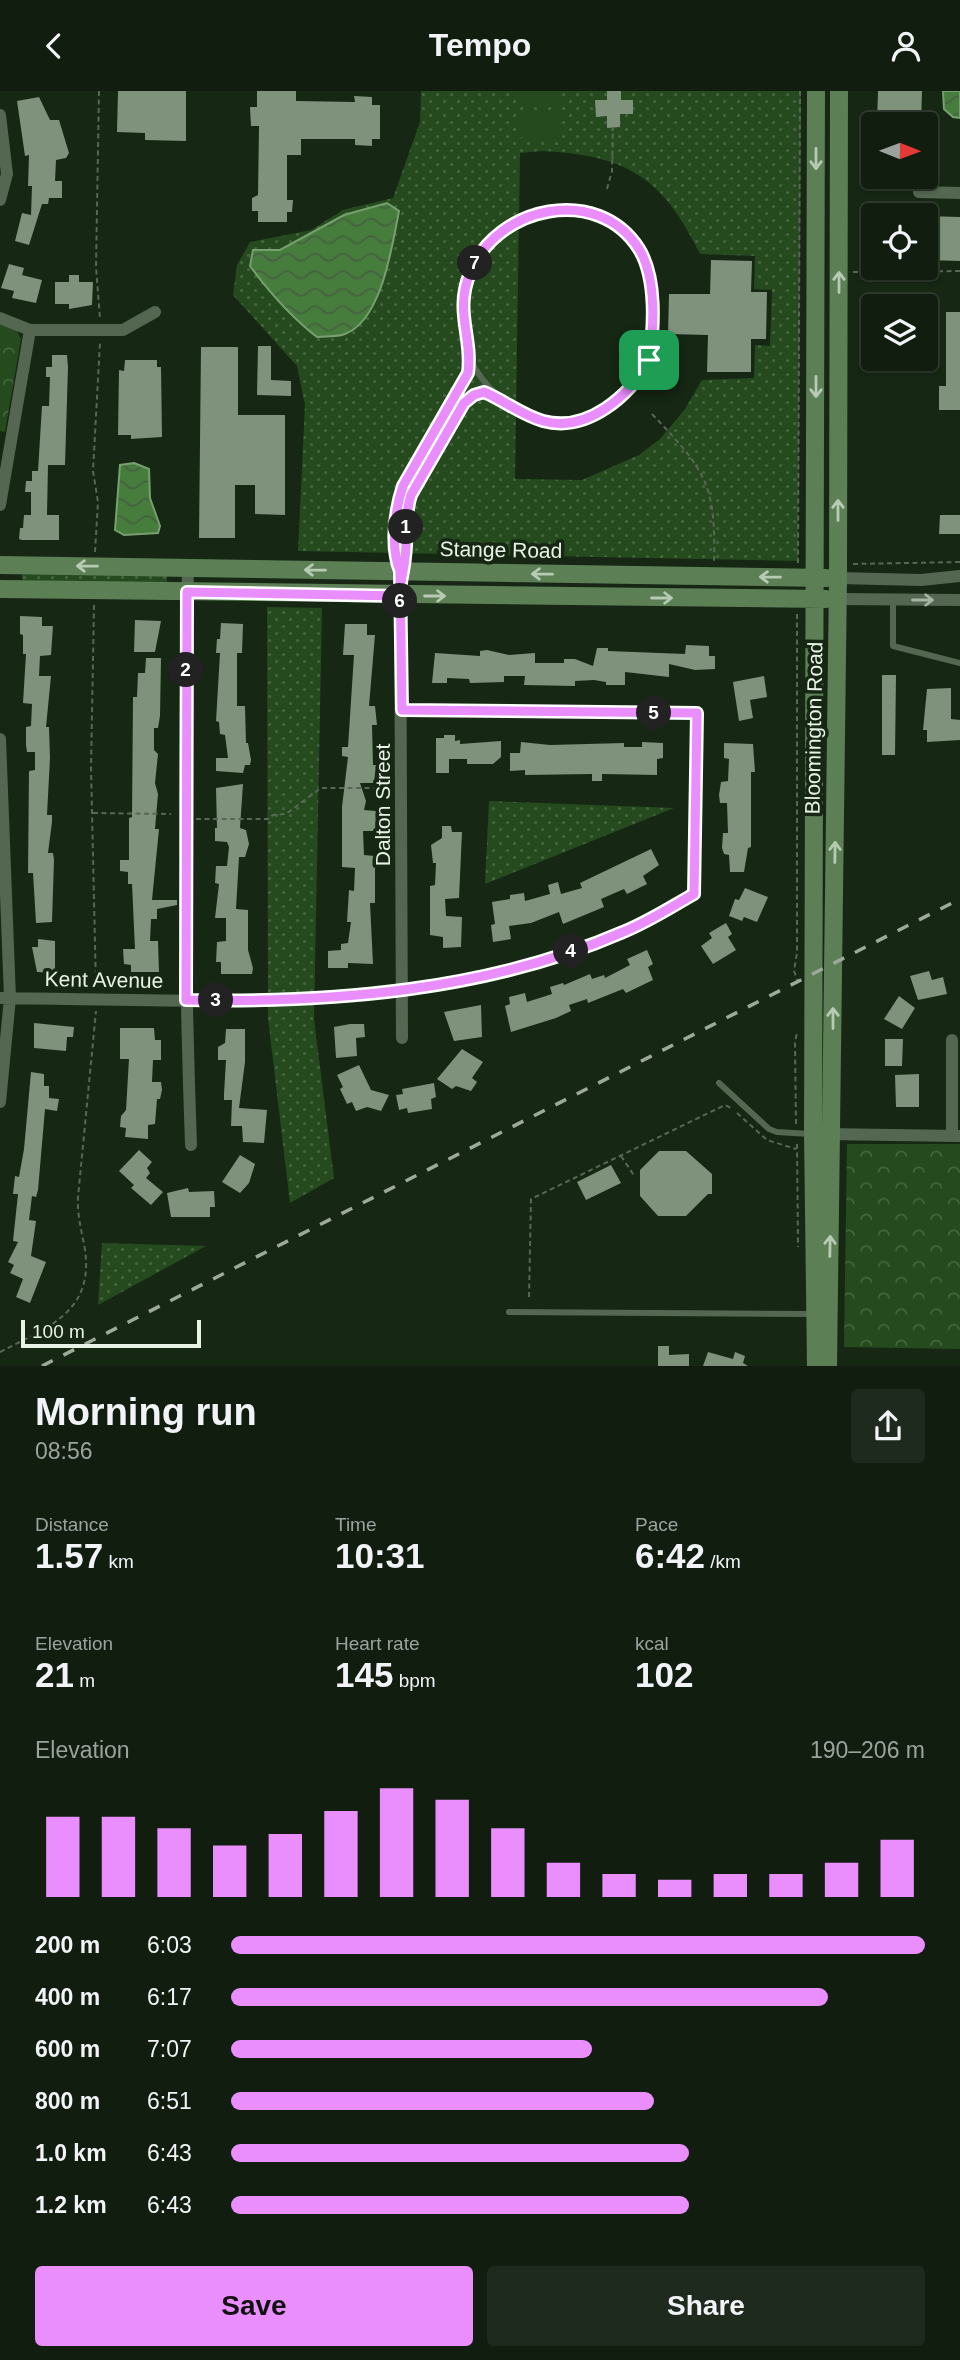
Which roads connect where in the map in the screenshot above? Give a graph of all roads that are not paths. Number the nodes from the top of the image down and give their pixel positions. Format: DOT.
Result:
graph roads {
  1 [pos="816,91"];
  2 [pos="839,91"];
  3 [pos="0,115"];
  4 [pos="919,192"];
  5 [pos="960,193"];
  6 [pos="0,200"];
  7 [pos="155,312"];
  8 [pos="0,318"];
  9 [pos="30,330"];
  10 [pos="470,359"];
  11 [pos="500,399"];
  12 [pos="0,505"];
  13 [pos="0,565"];
  14 [pos="188,568"];
  15 [pos="400,571"];
  16 [pos="960,576"];
  17 [pos="816,578"];
  18 [pos="838,578"];
  19 [pos="0,589"];
  20 [pos="187,592"];
  21 [pos="400,596"];
  22 [pos="816,599"];
  23 [pos="838,599"];
  24 [pos="893,600"];
  25 [pos="960,600"];
  26 [pos="960,663"];
  27 [pos="402,710"];
  28 [pos="0,739"];
  29 [pos="402,990"];
  30 [pos="5,998"];
  31 [pos="186,1000"];
  32 [pos="402,1038"];
  33 [pos="952,1039"];
  34 [pos="719,1083"];
  35 [pos="0,1102"];
  36 [pos="813,1134"];
  37 [pos="832,1134"];
  38 [pos="956,1136"];
  39 [pos="191,1145"];
  40 [pos="509,1312"];
  41 [pos="815,1314"];
  42 [pos="816,1366"];
  43 [pos="828,1366"];
  1 -- 17 [label="main road, Bloomington Road, one-way"];
  18 -- 2 [label="main road, Bloomington Road, one-way"];
  3 -- 6 [label="street"];
  4 -- 5 [label="street"];
  7 -- 9 [label="street"];
  8 -- 9 [label="street"];
  9 -- 12 [label="street"];
  10 -- 11 [label="lane"];
  10 -- 11 [label="lane"];
  10 -- 15 [label="lane"];
  11 -- 15 [label="lane"];
  14 -- 13 [label="main road, Stange Road, one-way"];
  15 -- 14 [label="main road, Stange Road, one-way"];
  14 -- 20 [label="street"];
  17 -- 15 [label="main road, Stange Road, one-way"];
  15 -- 21 [label="street, Dalton Street"];
  16 -- 18 [label="street, Stange Road"];
  17 -- 18 [label="main road, Stange Road"];
  17 -- 22 [label="main road, Bloomington Road"];
  18 -- 23 [label="main road, Bloomington Road"];
  19 -- 20 [label="main road"];
  20 -- 21 [label="main road"];
  20 -- 31 [label="street"];
  21 -- 22 [label="main road, one-way"];
  21 -- 27 [label="street, Dalton Street"];
  22 -- 23 [label="main road"];
  22 -- 36 [label="main road, Bloomington Road"];
  23 -- 24 [label="street"];
  37 -- 23 [label="main road, Bloomington Road, one-way"];
  24 -- 25 [label="street, one-way"];
  24 -- 26 [label="lane"];
  27 -- 29 [label="street, Dalton Street"];
  27 -- 29 [label="street, Kent Avenue"];
  28 -- 30 [label="street"];
  29 -- 31 [label="street, Kent Avenue"];
  29 -- 32 [label="street, Dalton Street"];
  30 -- 31 [label="street, Kent Avenue"];
  30 -- 35 [label="street"];
  31 -- 39 [label="street"];
  33 -- 38 [label="street"];
  34 -- 36 [label="lane"];
  36 -- 37 [label="street"];
  36 -- 41 [label="main road, Bloomington Road"];
  37 -- 38 [label="street"];
  43 -- 37 [label="main road, Bloomington Road, one-way"];
  40 -- 41 [label="lane"];
  41 -- 42 [label="main road, Bloomington Road"];
}
